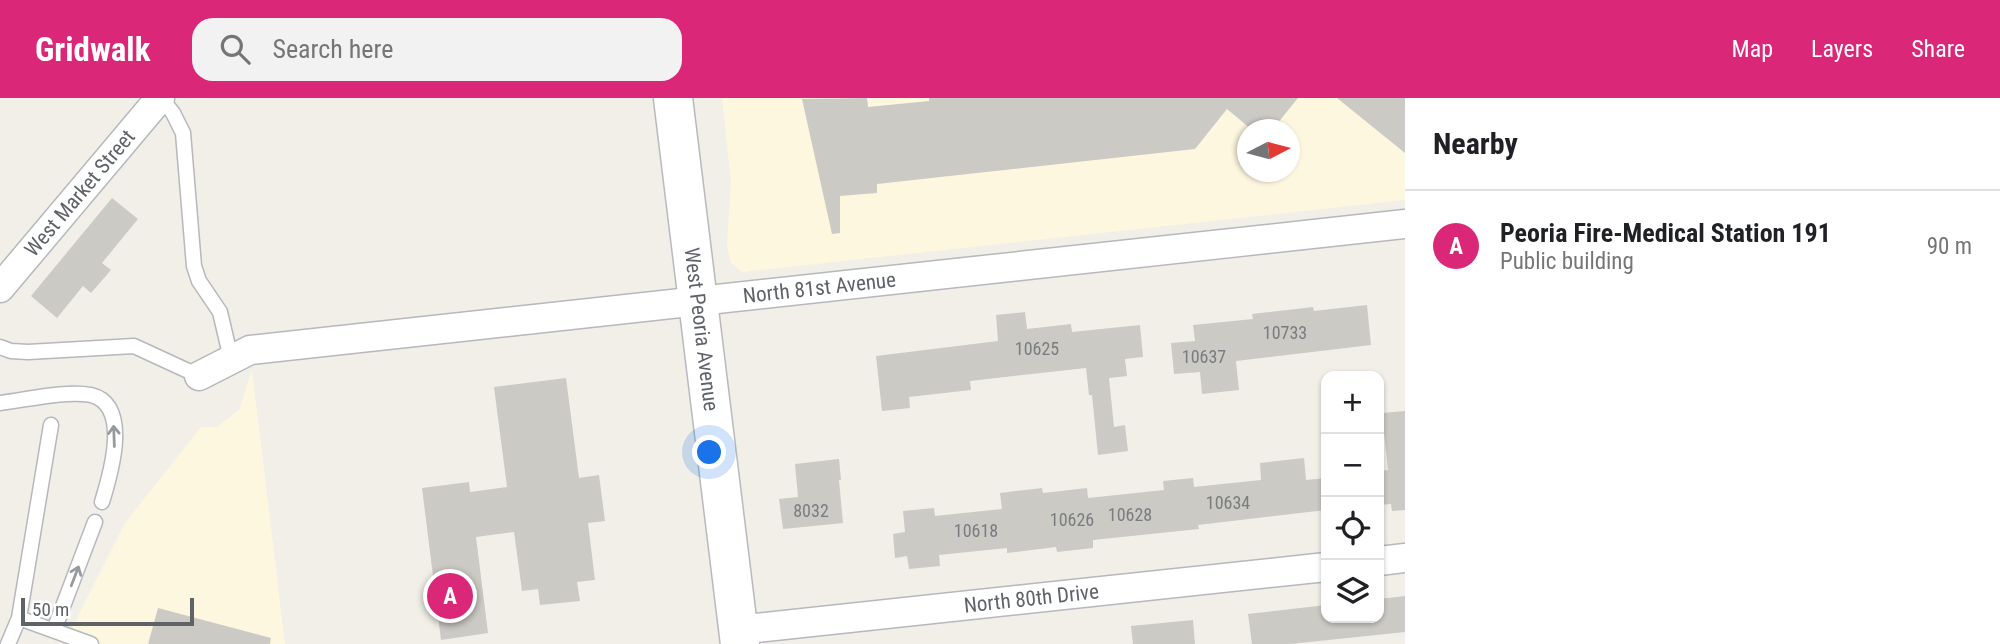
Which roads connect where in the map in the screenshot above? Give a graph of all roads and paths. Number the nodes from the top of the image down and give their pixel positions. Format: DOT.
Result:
graph roads {
  1 [pos="160,98"];
  2 [pos="673,98"];
  3 [pos="1405,224"];
  4 [pos="0,288"];
  5 [pos="699,300"];
  6 [pos="0,347"];
  7 [pos="231,359"];
  8 [pos="199,376"];
  9 [pos="0,403"];
  10 [pos="51,425"];
  11 [pos="102,502"];
  12 [pos="95,522"];
  13 [pos="1405,558"];
  14 [pos="1384,560"];
  15 [pos="1321,568"];
  16 [pos="19,618"];
  17 [pos="54,630"];
  18 [pos="0,633"];
  19 [pos="738,637"];
  20 [pos="8,644"];
  21 [pos="91,644"];
  1 -- 4 [label="street, West Market Street"];
  1 -- 7 [label="lane"];
  2 -- 5 [label="main road, West Peoria Avenue"];
  3 -- 5 [label="street, North 81st Avenue"];
  5 -- 7 [label="street, North 81st Avenue"];
  5 -- 19 [label="main road, West Peoria Avenue"];
  6 -- 8 [label="lane"];
  7 -- 8 [label="street, North 81st Avenue"];
  11 -- 9 [label="lane, one-way"];
  10 -- 16 [label="lane"];
  17 -- 12 [label="lane, one-way"];
  13 -- 14 [label="street"];
  15 -- 19 [label="street, North 80th Drive"];
  16 -- 17 [label="lane"];
  16 -- 18 [label="lane"];
  16 -- 20 [label="lane"];
  17 -- 21 [label="lane"];
}
